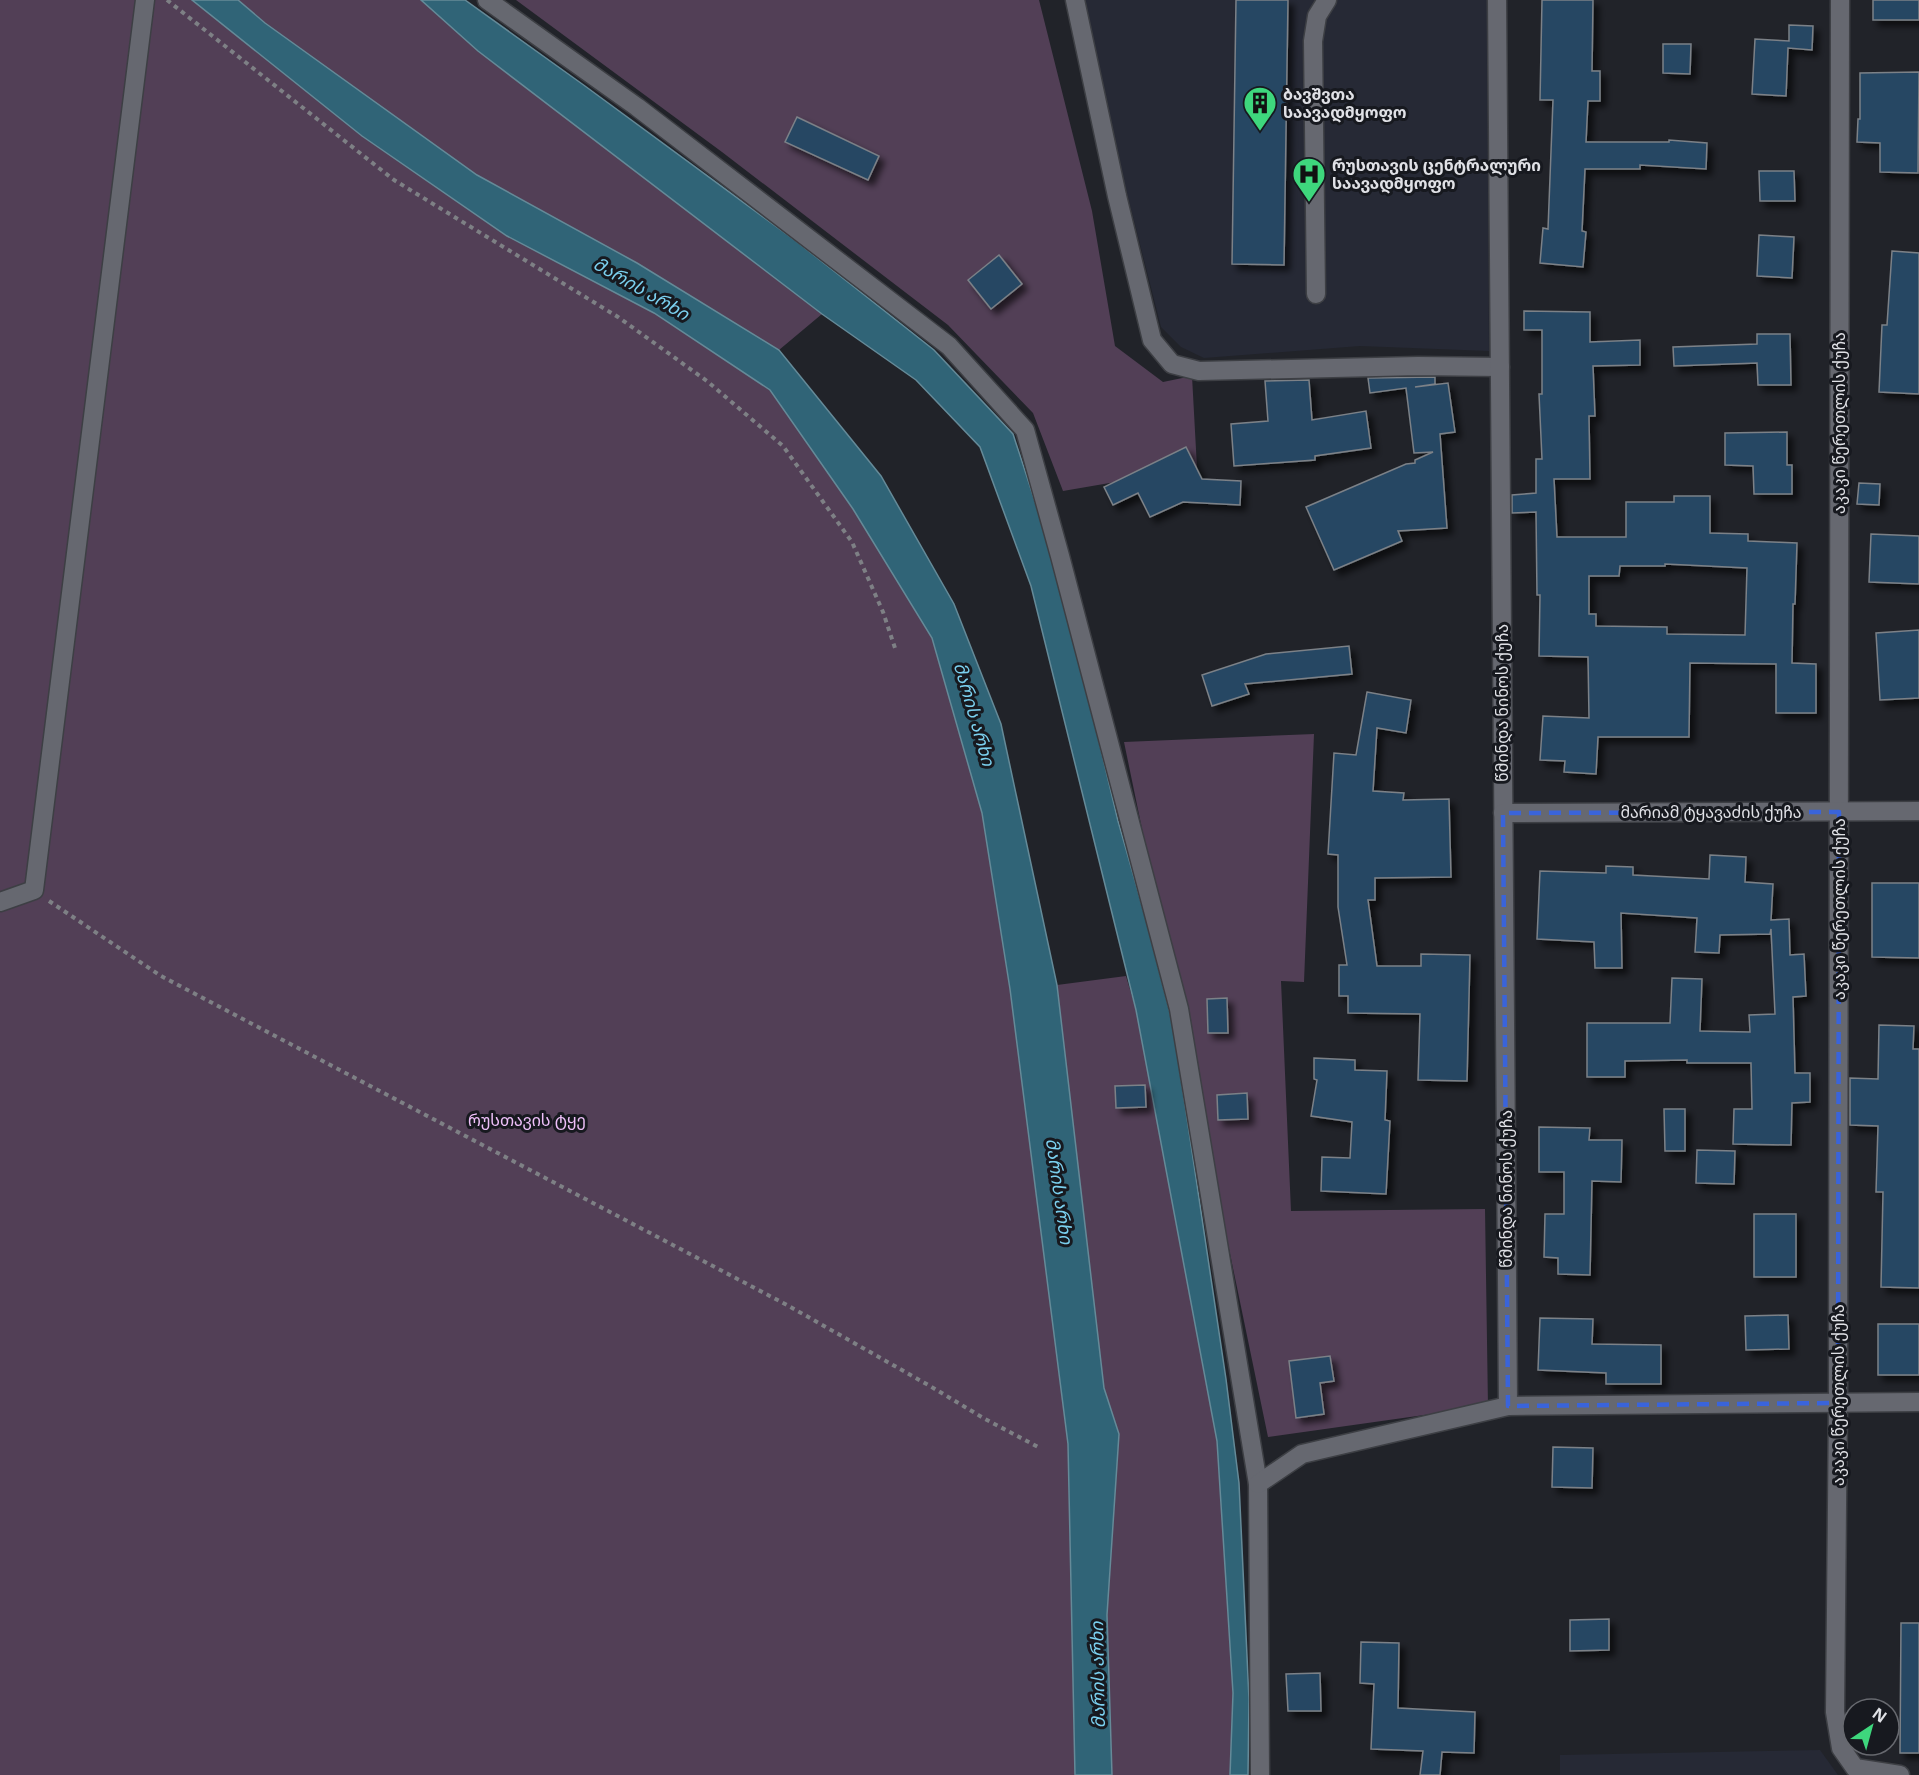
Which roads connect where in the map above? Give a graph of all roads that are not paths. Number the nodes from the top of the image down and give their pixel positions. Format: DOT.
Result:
graph roads {
  1 [pos="145,0"];
  2 [pos="487,0"];
  3 [pos="1075,0"];
  4 [pos="1327,0"];
  5 [pos="1497,0"];
  6 [pos="1840,0"];
  7 [pos="1316,294"];
  8 [pos="1500,367"];
  9 [pos="1919,811"];
  10 [pos="1839,812"];
  11 [pos="1503,813"];
  12 [pos="0,902"];
  13 [pos="1919,1402"];
  14 [pos="1838,1403"];
  15 [pos="1508,1406"];
  16 [pos="1258,1484"];
  17 [pos="1260,1775"];
  18 [pos="1900,1775"];
  1 -- 12 [label="street"];
  2 -- 16 [label="street"];
  3 -- 8 [label="street"];
  4 -- 7 [label="street"];
  5 -- 8 [label="street, წმინდა ნინოს ქუჩა"];
  6 -- 10 [label="street, აკაკი წერეთლის ქუჩა"];
  8 -- 11 [label="street, წმინდა ნინოს ქუჩა"];
  9 -- 10 [label="street, მარიამ ტყავაძის ქუჩა"];
  10 -- 11 [label="street, მარიამ ტყავაძის ქუჩა"];
  10 -- 14 [label="street, აკაკი წერეთლის ქუჩა"];
  11 -- 15 [label="street, წმინდა ნინოს ქუჩა"];
  13 -- 14 [label="street"];
  14 -- 15 [label="street"];
  14 -- 18 [label="street, აკაკი წერეთლის ქუჩა"];
  15 -- 16 [label="street"];
  16 -- 17 [label="street"];
}
